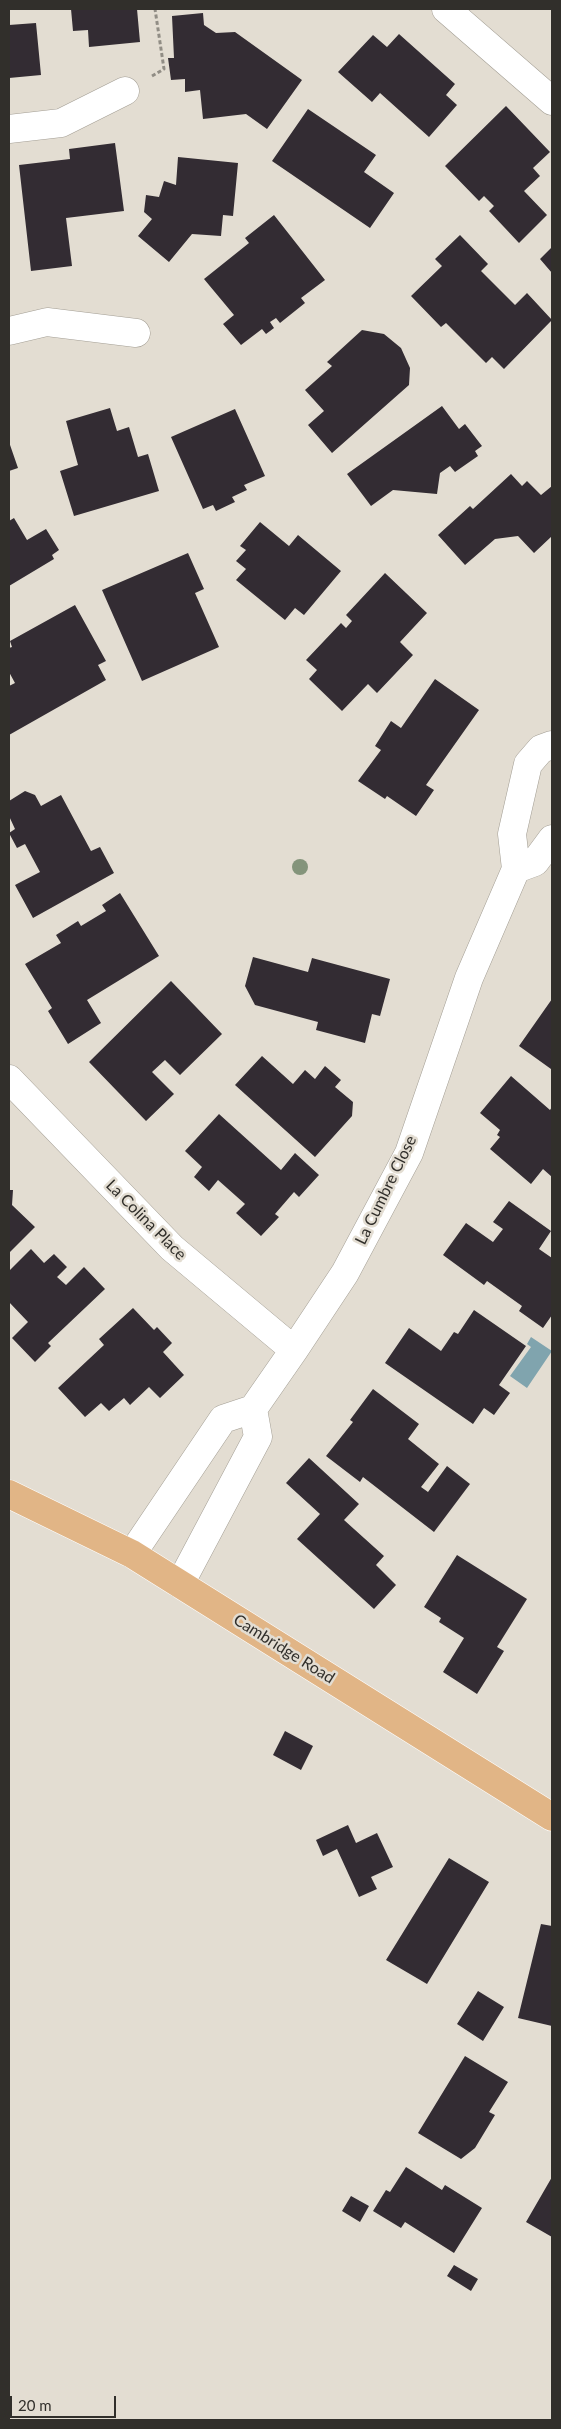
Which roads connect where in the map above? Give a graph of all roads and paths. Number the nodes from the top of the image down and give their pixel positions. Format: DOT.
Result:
graph roads {
  1 [pos="155,9"];
  2 [pos="446,9"];
  3 [pos="164,69"];
  4 [pos="125,91"];
  5 [pos="552,101"];
  6 [pos="9,129"];
  7 [pos="9,331"];
  8 [pos="136,333"];
  9 [pos="552,745"];
  10 [pos="552,839"];
  11 [pos="516,869"];
  12 [pos="9,1079"];
  13 [pos="294,1350"];
  14 [pos="253,1409"];
  15 [pos="9,1494"];
  16 [pos="132,1554"];
  17 [pos="180,1584"];
  18 [pos="552,1817"];
  1 -- 3 [label="path"];
  2 -- 5 [label="street"];
  4 -- 6 [label="street"];
  7 -- 8 [label="street"];
  9 -- 11 [label="street"];
  10 -- 11 [label="street"];
  11 -- 13 [label="street, La Cumbre Close"];
  12 -- 13 [label="street, La Colina Place"];
  13 -- 14 [label="street, La Cumbre Close"];
  14 -- 16 [label="street"];
  14 -- 17 [label="street"];
  15 -- 16 [label="main road, Cambridge Road"];
  16 -- 17 [label="main road, Cambridge Road"];
  17 -- 18 [label="main road, Cambridge Road"];
}
